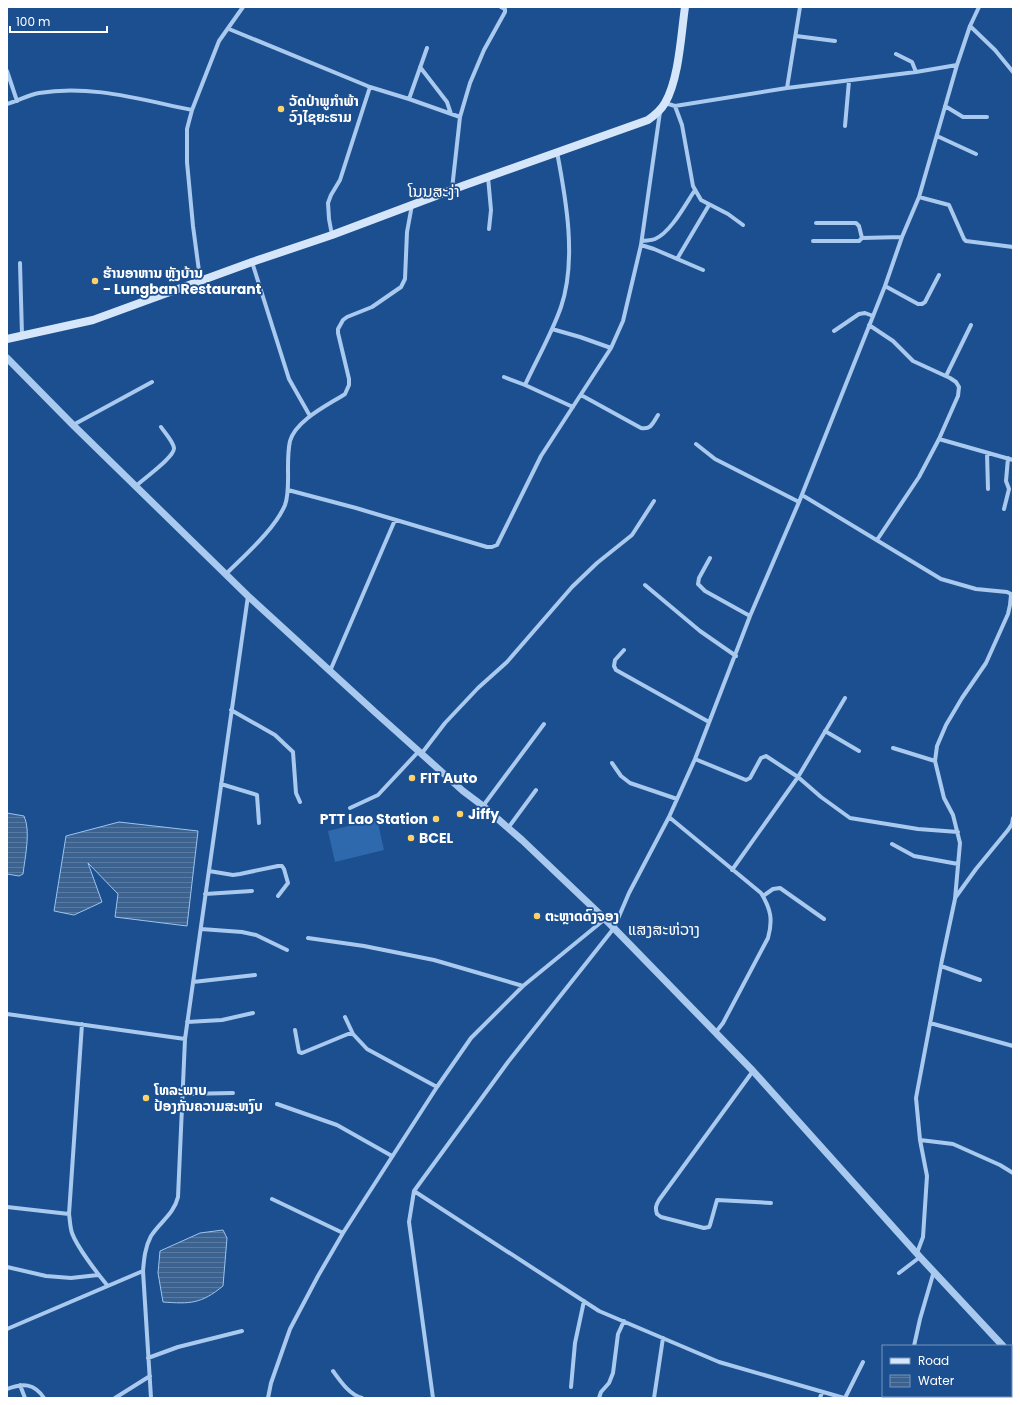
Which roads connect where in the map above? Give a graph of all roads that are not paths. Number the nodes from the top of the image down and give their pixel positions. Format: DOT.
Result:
graph roads {
  1 [pos="243,7"];
  2 [pos="501,7"];
  3 [pos="685,7"];
  4 [pos="800,7"];
  5 [pos="979,7"];
  6 [pos="970,26"];
  7 [pos="229,29"];
  8 [pos="796,36"];
  9 [pos="835,41"];
  10 [pos="427,48"];
  11 [pos="896,54"];
  12 [pos="957,65"];
  13 [pos="420,67"];
  14 [pos="7,71"];
  15 [pos="916,72"];
  16 [pos="1013,72"];
  17 [pos="850,81"];
  18 [pos="370,88"];
  19 [pos="786,88"];
  20 [pos="409,99"];
  21 [pos="17,101"];
  22 [pos="7,104"];
  23 [pos="663,106"];
  24 [pos="675,106"];
  25 [pos="945,106"];
  26 [pos="192,110"];
  27 [pos="451,114"];
  28 [pos="460,117"];
  29 [pos="988,117"];
  30 [pos="844,126"];
  31 [pos="937,136"];
  32 [pos="557,152"];
  33 [pos="976,154"];
  34 [pos="488,177"];
  35 [pos="452,190"];
  36 [pos="695,190"];
  37 [pos="919,197"];
  38 [pos="412,204"];
  39 [pos="709,205"];
  40 [pos="816,222"];
  41 [pos="743,225"];
  42 [pos="489,229"];
  43 [pos="332,235"];
  44 [pos="902,237"];
  45 [pos="862,238"];
  46 [pos="813,241"];
  47 [pos="642,243"];
  48 [pos="1013,247"];
  49 [pos="677,259"];
  50 [pos="252,262"];
  51 [pos="20,263"];
  52 [pos="703,270"];
  53 [pos="939,275"];
  54 [pos="199,281"];
  55 [pos="884,286"];
  56 [pos="873,316"];
  57 [pos="869,325"];
  58 [pos="971,325"];
  59 [pos="552,328"];
  60 [pos="834,331"];
  61 [pos="22,335"];
  62 [pos="7,339"];
  63 [pos="610,348"];
  64 [pos="7,358"];
  65 [pos="946,376"];
  66 [pos="504,377"];
  67 [pos="152,382"];
  68 [pos="525,384"];
  69 [pos="581,395"];
  70 [pos="573,407"];
  71 [pos="658,415"];
  72 [pos="310,416"];
  73 [pos="73,425"];
  74 [pos="161,427"];
  75 [pos="939,439"];
  76 [pos="696,444"];
  77 [pos="987,453"];
  78 [pos="1008,458"];
  79 [pos="1013,460"];
  80 [pos="136,486"];
  81 [pos="988,489"];
  82 [pos="288,490"];
  83 [pos="802,495"];
  84 [pos="654,501"];
  85 [pos="799,502"];
  86 [pos="1004,510"];
  87 [pos="395,520"];
  88 [pos="877,540"];
  89 [pos="710,558"];
  90 [pos="226,574"];
  91 [pos="645,585"];
  92 [pos="1012,595"];
  93 [pos="248,596"];
  94 [pos="750,616"];
  95 [pos="624,650"];
  96 [pos="736,656"];
  97 [pos="330,671"];
  98 [pos="845,698"];
  99 [pos="231,710"];
  100 [pos="709,722"];
  101 [pos="544,724"];
  102 [pos="825,731"];
  103 [pos="893,748"];
  104 [pos="859,751"];
  105 [pos="420,752"];
  106 [pos="695,759"];
  107 [pos="935,761"];
  108 [pos="612,763"];
  109 [pos="798,777"];
  110 [pos="221,784"];
  111 [pos="536,790"];
  112 [pos="677,799"];
  113 [pos="300,802"];
  114 [pos="484,806"];
  115 [pos="350,808"];
  116 [pos="669,817"];
  117 [pos="1013,818"];
  118 [pos="259,824"];
  119 [pos="508,828"];
  120 [pos="958,832"];
  121 [pos="892,844"];
  122 [pos="958,864"];
  123 [pos="732,870"];
  124 [pos="209,871"];
  125 [pos="252,891"];
  126 [pos="206,894"];
  127 [pos="278,896"];
  128 [pos="763,896"];
  129 [pos="955,899"];
  130 [pos="605,919"];
  131 [pos="824,919"];
  132 [pos="614,928"];
  133 [pos="201,929"];
  134 [pos="308,938"];
  135 [pos="287,950"];
  136 [pos="941,966"];
  137 [pos="255,975"];
  138 [pos="980,980"];
  139 [pos="193,982"];
  140 [pos="523,986"];
  141 [pos="253,1013"];
  142 [pos="7,1014"];
  143 [pos="345,1017"];
  144 [pos="187,1022"];
  145 [pos="930,1023"];
  146 [pos="82,1024"];
  147 [pos="295,1030"];
  148 [pos="716,1032"];
  149 [pos="353,1034"];
  150 [pos="185,1039"];
  151 [pos="1013,1046"];
  152 [pos="753,1071"];
  153 [pos="437,1087"];
  154 [pos="233,1093"];
  155 [pos="183,1094"];
  156 [pos="277,1104"];
  157 [pos="920,1140"];
  158 [pos="392,1156"];
  159 [pos="1013,1173"];
  160 [pos="414,1190"];
  161 [pos="272,1199"];
  162 [pos="771,1203"];
  163 [pos="7,1207"];
  164 [pos="69,1214"];
  165 [pos="343,1233"];
  166 [pos="919,1255"];
  167 [pos="7,1267"];
  168 [pos="144,1270"];
  169 [pos="934,1270"];
  170 [pos="900,1273"];
  171 [pos="98,1275"];
  172 [pos="107,1285"];
  173 [pos="584,1301"];
  174 [pos="624,1321"];
  175 [pos="7,1329"];
  176 [pos="242,1330"];
  177 [pos="663,1338"];
  178 [pos="914,1345"];
  179 [pos="1002,1345"];
  180 [pos="148,1358"];
  181 [pos="863,1362"];
  182 [pos="333,1371"];
  183 [pos="150,1376"];
  184 [pos="20,1385"];
  185 [pos="571,1387"];
  186 [pos="7,1389"];
  187 [pos="822,1392"];
  188 [pos="25,1398"];
  189 [pos="44,1398"];
  190 [pos="116,1398"];
  191 [pos="151,1398"];
  192 [pos="268,1398"];
  193 [pos="362,1398"];
  194 [pos="433,1398"];
  195 [pos="599,1398"];
  196 [pos="654,1398"];
  197 [pos="820,1398"];
  198 [pos="844,1398"];
  1 -- 7 [label="street"];
  2 -- 28 [label="street"];
  3 -- 23 [label="main road"];
  4 -- 8 [label="street"];
  5 -- 6 [label="street"];
  6 -- 12 [label="street"];
  6 -- 16 [label="street"];
  7 -- 18 [label="street"];
  7 -- 26 [label="street"];
  8 -- 9 [label="street"];
  8 -- 19 [label="street"];
  10 -- 13 [label="street"];
  11 -- 15 [label="street"];
  12 -- 15 [label="street"];
  12 -- 25 [label="street"];
  13 -- 20 [label="street"];
  13 -- 27 [label="street"];
  14 -- 21 [label="street"];
  15 -- 17 [label="street"];
  17 -- 19 [label="street"];
  17 -- 30 [label="street"];
  18 -- 20 [label="street"];
  18 -- 43 [label="street"];
  19 -- 24 [label="street"];
  20 -- 27 [label="street"];
  21 -- 22 [label="street"];
  21 -- 26 [label="street"];
  23 -- 24 [label="street"];
  23 -- 32 [label="main road"];
  23 -- 47 [label="street"];
  24 -- 36 [label="street"];
  25 -- 29 [label="street"];
  25 -- 31 [label="street"];
  26 -- 54 [label="street"];
  27 -- 28 [label="street"];
  28 -- 35 [label="street"];
  31 -- 33 [label="street"];
  31 -- 37 [label="street"];
  32 -- 34 [label="main road"];
  32 -- 59 [label="street"];
  34 -- 35 [label="main road"];
  34 -- 42 [label="street"];
  35 -- 38 [label="main road"];
  36 -- 39 [label="street"];
  36 -- 47 [label="street"];
  37 -- 44 [label="street"];
  37 -- 48 [label="street"];
  38 -- 43 [label="main road"];
  38 -- 72 [label="street"];
  39 -- 41 [label="street"];
  39 -- 49 [label="street"];
  40 -- 45 [label="street"];
  43 -- 50 [label="main road"];
  44 -- 45 [label="street"];
  44 -- 55 [label="street"];
  45 -- 46 [label="street"];
  47 -- 49 [label="street"];
  47 -- 63 [label="street"];
  49 -- 52 [label="street"];
  50 -- 54 [label="main road"];
  50 -- 72 [label="street"];
  51 -- 61 [label="street"];
  53 -- 55 [label="street"];
  54 -- 61 [label="main road"];
  55 -- 56 [label="street"];
  56 -- 57 [label="street"];
  56 -- 60 [label="street"];
  57 -- 65 [label="street"];
  57 -- 83 [label="street"];
  58 -- 65 [label="street"];
  59 -- 63 [label="street"];
  59 -- 68 [label="street"];
  61 -- 62 [label="main road"];
  63 -- 69 [label="street"];
  64 -- 73 [label="street"];
  65 -- 75 [label="street"];
  66 -- 68 [label="street"];
  67 -- 73 [label="street"];
  68 -- 70 [label="street"];
  69 -- 70 [label="street"];
  69 -- 71 [label="street"];
  70 -- 87 [label="street"];
  72 -- 82 [label="street"];
  73 -- 80 [label="street"];
  74 -- 80 [label="street"];
  75 -- 77 [label="street"];
  75 -- 88 [label="street"];
  76 -- 85 [label="street"];
  77 -- 78 [label="street"];
  77 -- 81 [label="street"];
  78 -- 79 [label="street"];
  78 -- 86 [label="street"];
  80 -- 90 [label="street"];
  82 -- 87 [label="street"];
  82 -- 90 [label="street"];
  83 -- 85 [label="street"];
  83 -- 88 [label="street"];
  84 -- 105 [label="street"];
  85 -- 94 [label="street"];
  87 -- 97 [label="street"];
  88 -- 92 [label="street"];
  89 -- 94 [label="street"];
  90 -- 93 [label="street"];
  91 -- 96 [label="street"];
  92 -- 107 [label="street"];
  93 -- 97 [label="street"];
  93 -- 99 [label="street"];
  94 -- 96 [label="street"];
  95 -- 100 [label="street"];
  96 -- 100 [label="street"];
  97 -- 105 [label="street"];
  98 -- 102 [label="street"];
  99 -- 110 [label="street"];
  99 -- 113 [label="street"];
  100 -- 106 [label="street"];
  101 -- 114 [label="street"];
  102 -- 104 [label="street"];
  102 -- 109 [label="street"];
  103 -- 107 [label="street"];
  105 -- 114 [label="street"];
  105 -- 115 [label="street"];
  106 -- 109 [label="street"];
  106 -- 112 [label="street"];
  107 -- 120 [label="street"];
  108 -- 112 [label="street"];
  109 -- 120 [label="street"];
  109 -- 123 [label="street"];
  110 -- 118 [label="street"];
  110 -- 124 [label="street"];
  111 -- 119 [label="street"];
  112 -- 116 [label="street"];
  114 -- 119 [label="street"];
  116 -- 123 [label="street"];
  116 -- 132 [label="street"];
  117 -- 129 [label="street"];
  119 -- 130 [label="street"];
  120 -- 122 [label="street"];
  121 -- 122 [label="street"];
  122 -- 129 [label="street"];
  123 -- 128 [label="street"];
  124 -- 126 [label="street"];
  124 -- 127 [label="street"];
  125 -- 126 [label="street"];
  126 -- 133 [label="street"];
  128 -- 131 [label="street"];
  128 -- 148 [label="street"];
  129 -- 136 [label="street"];
  130 -- 132 [label="street"];
  130 -- 140 [label="street"];
  132 -- 148 [label="street"];
  132 -- 160 [label="street"];
  133 -- 135 [label="street"];
  133 -- 139 [label="street"];
  134 -- 140 [label="street"];
  136 -- 138 [label="street"];
  136 -- 145 [label="street"];
  137 -- 139 [label="street"];
  139 -- 144 [label="street"];
  140 -- 153 [label="street"];
  141 -- 144 [label="street"];
  142 -- 146 [label="street"];
  143 -- 149 [label="street"];
  144 -- 150 [label="street"];
  145 -- 151 [label="street"];
  145 -- 157 [label="street"];
  146 -- 150 [label="street"];
  146 -- 164 [label="street"];
  147 -- 149 [label="street"];
  148 -- 152 [label="street"];
  149 -- 153 [label="street"];
  150 -- 155 [label="street"];
  152 -- 162 [label="street"];
  152 -- 166 [label="street"];
  153 -- 158 [label="street"];
  154 -- 155 [label="street"];
  155 -- 168 [label="street"];
  156 -- 158 [label="street"];
  157 -- 159 [label="street"];
  157 -- 166 [label="street"];
  158 -- 165 [label="street"];
  160 -- 173 [label="street"];
  160 -- 194 [label="street"];
  161 -- 165 [label="street"];
  163 -- 164 [label="street"];
  164 -- 171 [label="street"];
  165 -- 192 [label="street"];
  166 -- 169 [label="street"];
  166 -- 170 [label="street"];
  167 -- 171 [label="street"];
  168 -- 172 [label="street"];
  168 -- 180 [label="street"];
  169 -- 178 [label="street"];
  169 -- 179 [label="street"];
  171 -- 172 [label="street"];
  172 -- 175 [label="street"];
  173 -- 174 [label="street"];
  173 -- 185 [label="street"];
  174 -- 177 [label="street"];
  174 -- 195 [label="street"];
  176 -- 180 [label="street"];
  177 -- 187 [label="street"];
  177 -- 196 [label="street"];
  180 -- 183 [label="street"];
  181 -- 198 [label="street"];
  182 -- 193 [label="street"];
  183 -- 190 [label="street"];
  183 -- 191 [label="street"];
  184 -- 186 [label="street"];
  184 -- 188 [label="street"];
  184 -- 189 [label="street"];
  187 -- 197 [label="street"];
  187 -- 198 [label="street"];
}
